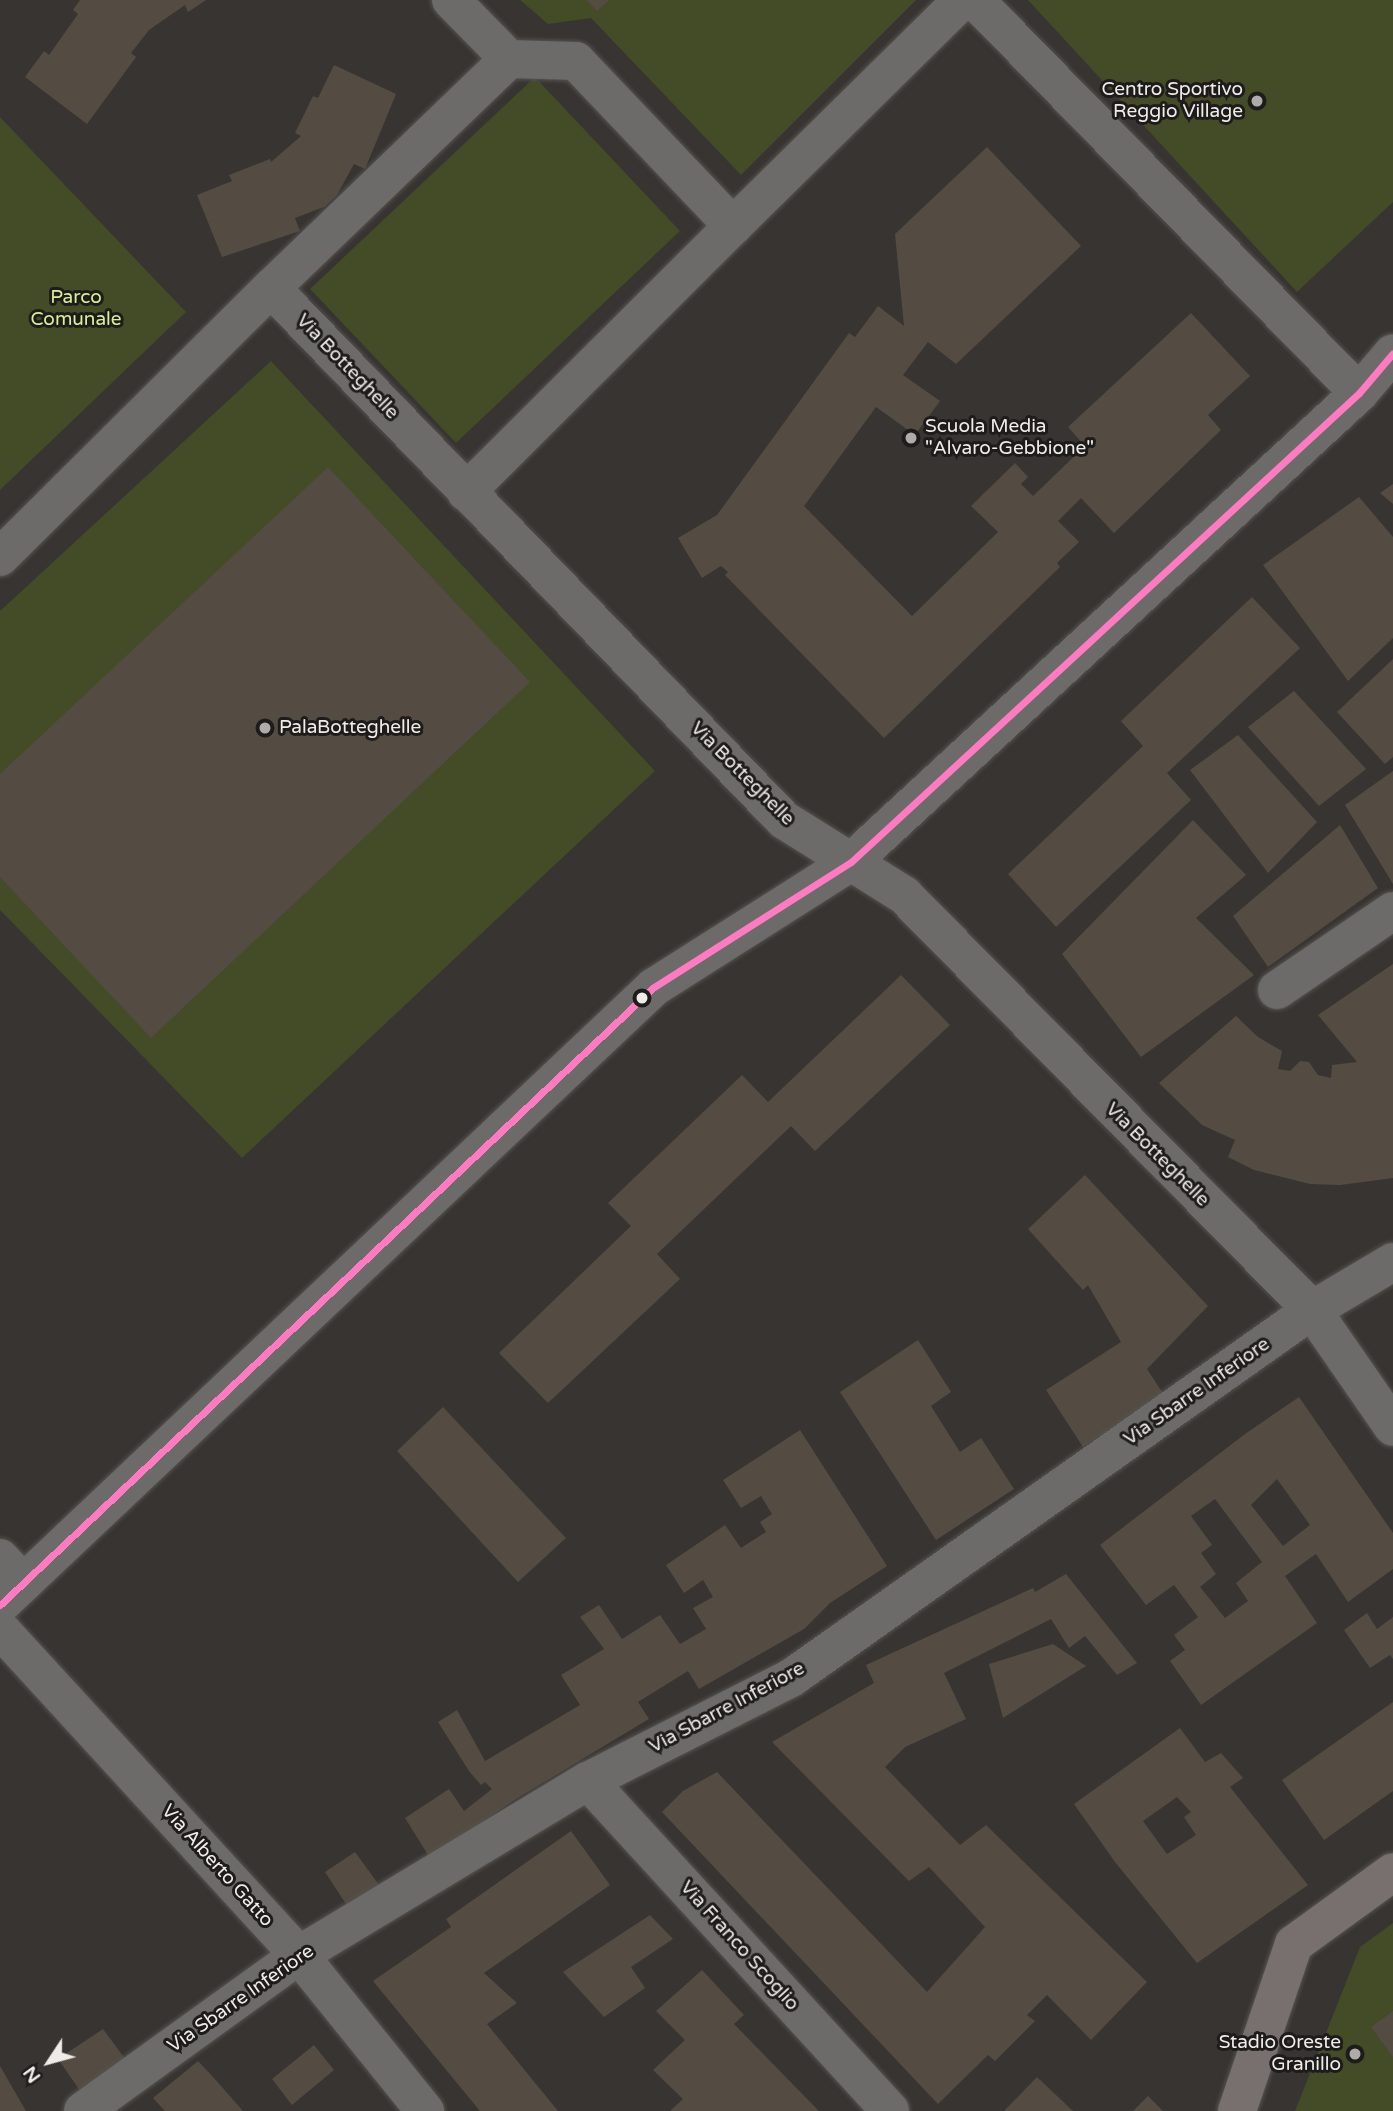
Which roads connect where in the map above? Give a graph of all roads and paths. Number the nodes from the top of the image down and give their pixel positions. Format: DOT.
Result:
graph roads {
  1 [pos="450,0"];
  2 [pos="962,0"];
  3 [pos="975,0"];
  4 [pos="509,59"];
  5 [pos="733,226"];
  6 [pos="271,288"];
  7 [pos="1393,353"];
  8 [pos="1359,393"];
  9 [pos="466,492"];
  10 [pos="0,557"];
  11 [pos="851,862"];
  12 [pos="1393,911"];
  13 [pos="1277,990"];
  14 [pos="1393,1262"];
  15 [pos="1312,1310"];
  16 [pos="1393,1427"];
  17 [pos="8,1582"];
  18 [pos="0,1629"];
  19 [pos="588,1781"];
  20 [pos="1393,1872"];
  21 [pos="299,1955"];
  22 [pos="83,2111"];
  23 [pos="425,2111"];
  24 [pos="890,2111"];
  25 [pos="1237,2111"];
  1 -- 4 [label="street"];
  2 -- 5 [label="street"];
  3 -- 8 [label="street"];
  4 -- 5 [label="street"];
  4 -- 6 [label="street"];
  5 -- 9 [label="street"];
  6 -- 9 [label="street, Via Botteghelle"];
  6 -- 10 [label="street"];
  7 -- 8 [label="street"];
  8 -- 11 [label="street"];
  9 -- 11 [label="street, Via Botteghelle"];
  11 -- 15 [label="street, Via Botteghelle"];
  11 -- 17 [label="street"];
  12 -- 13 [label="street"];
  14 -- 15 [label="street, Via Sbarre Inferiore"];
  15 -- 16 [label="street, Via Botteghelle"];
  15 -- 19 [label="street, Via Sbarre Inferiore"];
  18 -- 21 [label="street, Via Alberto Gatto"];
  19 -- 21 [label="street, Via Sbarre Inferiore"];
  19 -- 24 [label="street, Via Franco Scoglio"];
  20 -- 25 [label="street"];
  21 -- 22 [label="street, Via Sbarre Inferiore"];
  21 -- 23 [label="street, Via Alberto Gatto"];
}
